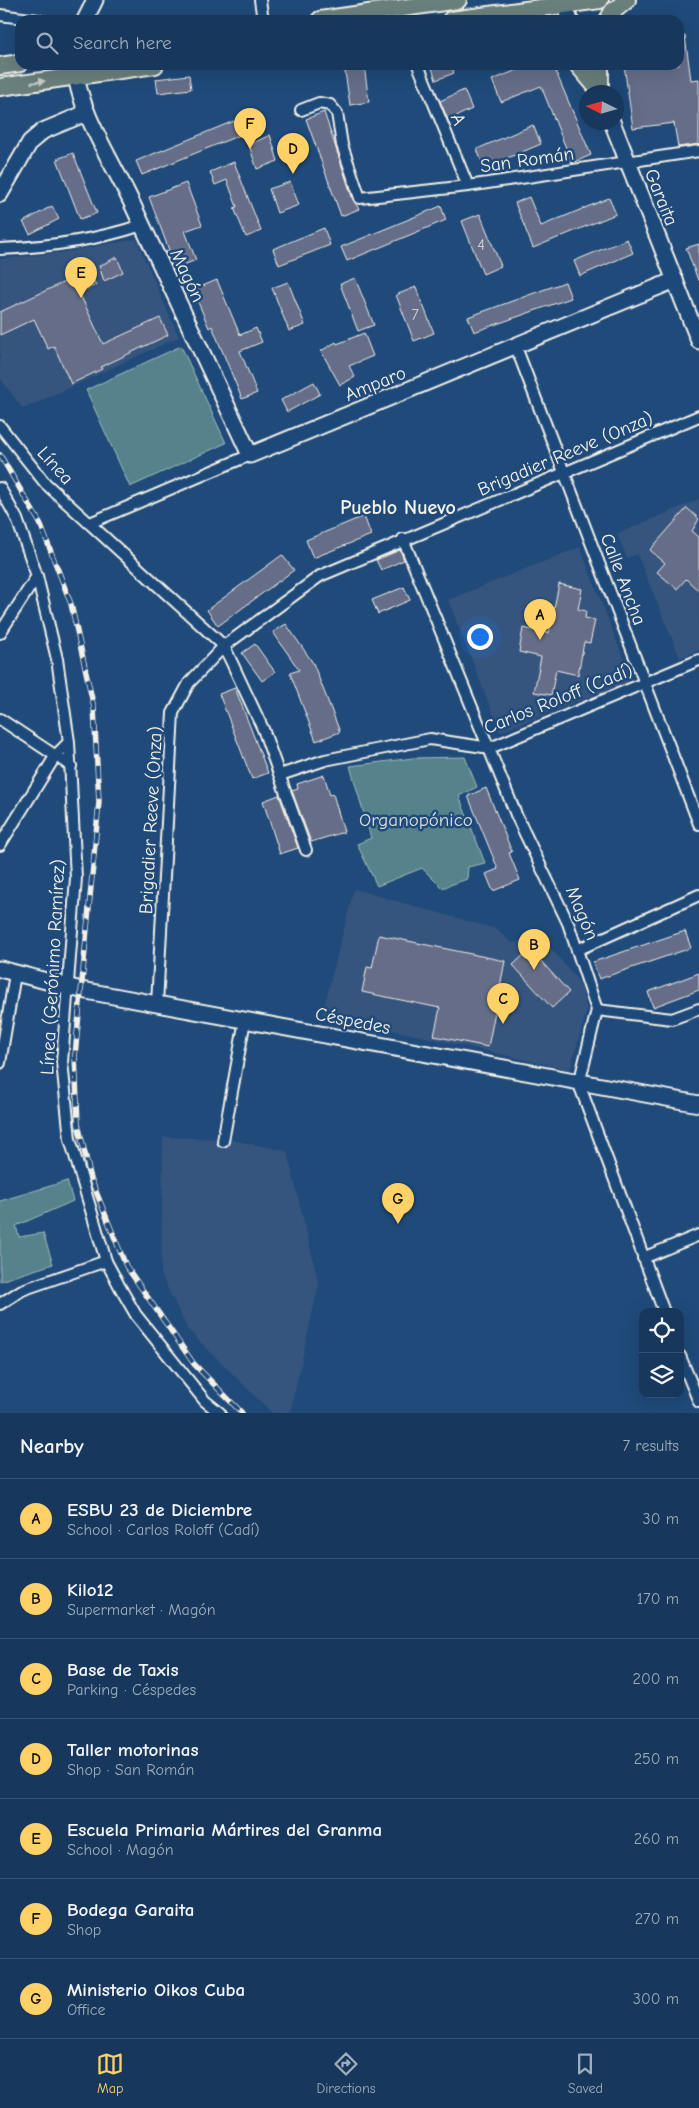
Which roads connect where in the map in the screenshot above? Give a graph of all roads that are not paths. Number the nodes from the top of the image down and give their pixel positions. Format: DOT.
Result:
graph roads {
  1 [pos="95,0"];
  2 [pos="260,0"];
  3 [pos="458,0"];
  4 [pos="600,0"];
  5 [pos="627,0"];
  6 [pos="566,8"];
  7 [pos="88,15"];
  8 [pos="262,15"];
  9 [pos="354,15"];
  10 [pos="499,15"];
  11 [pos="611,15"];
  12 [pos="0,16"];
  13 [pos="15,18"];
  14 [pos="15,64"];
  15 [pos="0,66"];
  16 [pos="88,70"];
  17 [pos="420,70"];
  18 [pos="582,70"];
  19 [pos="591,70"];
  20 [pos="600,70"];
  21 [pos="74,71"];
  22 [pos="595,85"];
  23 [pos="598,85"];
  24 [pos="601,85"];
  25 [pos="0,87"];
  26 [pos="301,110"];
  27 [pos="86,113"];
  28 [pos="615,130"];
  29 [pos="699,151"];
  30 [pos="627,162"];
  31 [pos="468,186"];
  32 [pos="0,194"];
  33 [pos="142,225"];
  34 [pos="0,249"];
  35 [pos="675,280"];
  36 [pos="699,341"];
  37 [pos="516,347"];
  38 [pos="699,416"];
  39 [pos="0,426"];
  40 [pos="250,455"];
  41 [pos="564,472"];
  42 [pos="0,488"];
  43 [pos="90,523"];
  44 [pos="403,539"];
  45 [pos="37,576"];
  46 [pos="0,633"];
  47 [pos="224,646"];
  48 [pos="699,660"];
  49 [pos="645,682"];
  50 [pos="0,719"];
  51 [pos="69,742"];
  52 [pos="490,748"];
  53 [pos="56,755"];
  54 [pos="71,766"];
  55 [pos="280,775"];
  56 [pos="699,824"];
  57 [pos="0,845"];
  58 [pos="306,850"];
  59 [pos="699,895"];
  60 [pos="577,950"];
  61 [pos="0,969"];
  62 [pos="15,974"];
  63 [pos="66,986"];
  64 [pos="158,1004"];
  65 [pos="699,1009"];
  66 [pos="597,1010"];
  67 [pos="245,1020"];
  68 [pos="0,1063"];
  69 [pos="579,1084"];
  70 [pos="699,1104"];
  71 [pos="223,1141"];
  72 [pos="699,1235"];
  73 [pos="643,1258"];
  74 [pos="106,1260"];
  75 [pos="0,1304"];
  76 [pos="662,1308"];
  77 [pos="684,1366"];
  78 [pos="699,1402"];
  79 [pos="220,1413"];
  1 -- 7 [label="street"];
  2 -- 8 [label="street"];
  3 -- 9 [label="main road"];
  4 -- 6 [label="main road"];
  5 -- 11 [label="main road"];
  6 -- 10 [label="main road"];
  12 -- 13 [label="street"];
  14 -- 15 [label="main road"];
  16 -- 21 [label="main road"];
  17 -- 31 [label="street, A"];
  18 -- 22 [label="main road"];
  19 -- 23 [label="street"];
  20 -- 24 [label="main road"];
  25 -- 21 [label="main road, one-way"];
  21 -- 27 [label="street, Magón"];
  26 -- 31 [label="street, San Román"];
  27 -- 32 [label="street"];
  27 -- 33 [label="street, Magón"];
  28 -- 30 [label="street, Garaita"];
  29 -- 30 [label="street, San Román"];
  30 -- 31 [label="street, San Román"];
  30 -- 35 [label="street, Garaita"];
  33 -- 34 [label="street"];
  33 -- 40 [label="street, Magón"];
  35 -- 36 [label="street, Garaita"];
  35 -- 37 [label="street, Amparo"];
  37 -- 40 [label="street, Amparo"];
  37 -- 41 [label="street, Calle Ancha"];
  38 -- 41 [label="street, Brigadier Reeve (Onza)"];
  39 -- 43 [label="street, Línea"];
  40 -- 43 [label="street, Amparo"];
  41 -- 44 [label="street, Brigadier Reeve (Onza)"];
  41 -- 49 [label="street, Calle Ancha"];
  42 -- 45 [label="street, Línea (Gerónimo Ramírez)"];
  43 -- 47 [label="street, Línea"];
  44 -- 47 [label="street, Brigadier Reeve (Onza)"];
  44 -- 52 [label="street, Magón"];
  45 -- 46 [label="street"];
  45 -- 51 [label="street, Línea (Gerónimo Ramírez)"];
  47 -- 55 [label="street"];
  47 -- 64 [label="street, Brigadier Reeve (Onza)"];
  48 -- 49 [label="street, Carlos Roloff (Cadí)"];
  49 -- 52 [label="street, Carlos Roloff (Cadí)"];
  49 -- 56 [label="street, Calle Ancha"];
  50 -- 53 [label="street"];
  51 -- 53 [label="street"];
  51 -- 54 [label="street, Línea (Gerónimo Ramírez)"];
  52 -- 55 [label="street, Carlos Roloff (Cadí)"];
  52 -- 60 [label="street, Magón"];
  53 -- 54 [label="street"];
  53 -- 57 [label="street"];
  54 -- 63 [label="street, Línea (Gerónimo Ramírez)"];
  55 -- 58 [label="street"];
  59 -- 60 [label="street"];
  60 -- 66 [label="street, Magón"];
  61 -- 62 [label="street, Céspedes"];
  62 -- 63 [label="street, Céspedes"];
  62 -- 68 [label="street"];
  63 -- 64 [label="street, Céspedes"];
  63 -- 74 [label="street, Línea (Gerónimo Ramírez)"];
  64 -- 67 [label="street, Céspedes"];
  65 -- 66 [label="street"];
  66 -- 69 [label="street"];
  67 -- 69 [label="street, Céspedes"];
  67 -- 71 [label="street"];
  69 -- 70 [label="street, Céspedes"];
  69 -- 73 [label="street"];
  72 -- 73 [label="street"];
  73 -- 76 [label="street"];
  74 -- 75 [label="street"];
  74 -- 79 [label="street, Línea (Gerónimo Ramírez)"];
  77 -- 78 [label="street"];
}
